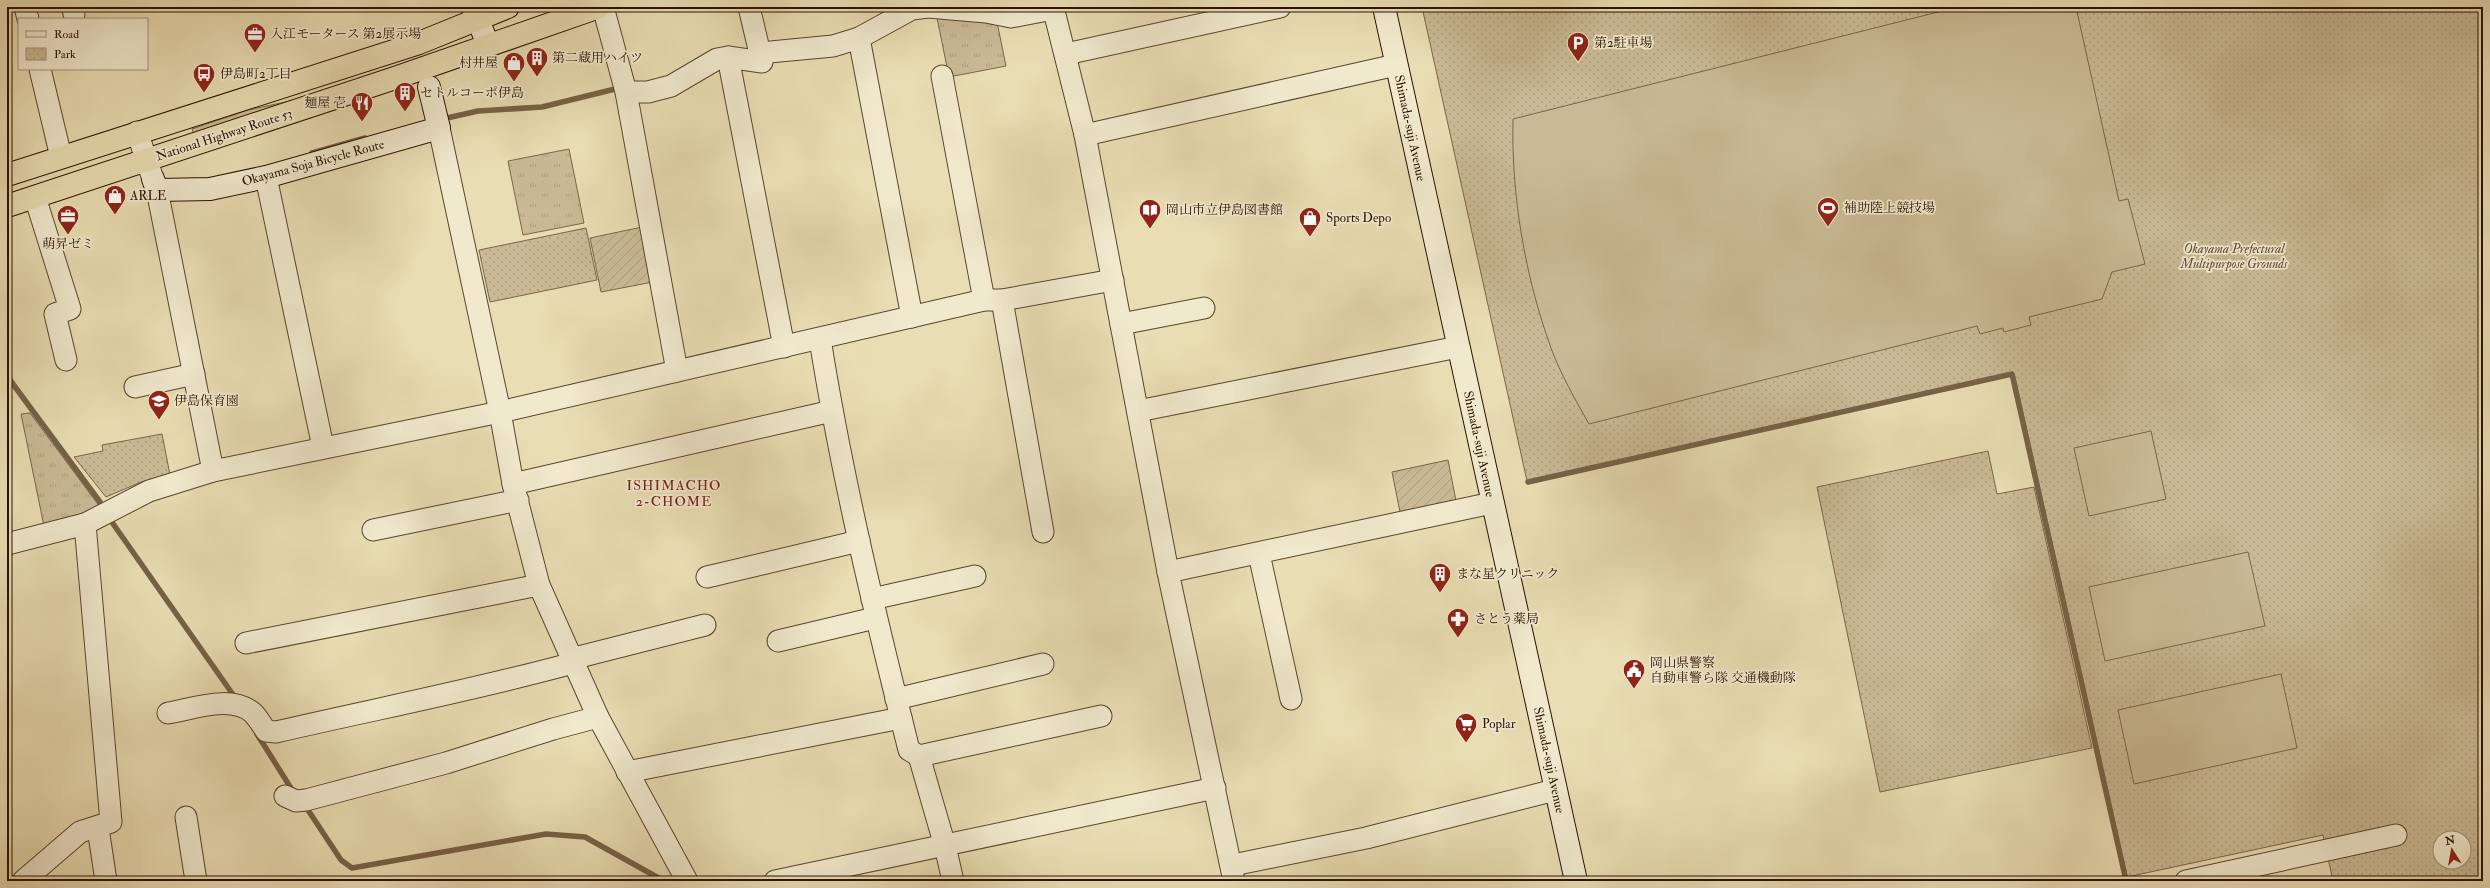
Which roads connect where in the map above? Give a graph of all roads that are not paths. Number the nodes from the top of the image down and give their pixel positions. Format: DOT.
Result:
graph roads {
  1 [pos="25,7"];
  2 [pos="508,7"];
  3 [pos="599,7"];
  4 [pos="603,7"];
  5 [pos="749,7"];
  6 [pos="1280,7"];
  7 [pos="1384,7"];
  8 [pos="1053,8"];
  9 [pos="476,14"];
  10 [pos="28,18"];
  11 [pos="859,38"];
  12 [pos="419,44"];
  13 [pos="488,44"];
  14 [pos="760,53"];
  15 [pos="1066,54"];
  16 [pos="728,57"];
  17 [pos="1396,65"];
  18 [pos="40,70"];
  19 [pos="942,76"];
  20 [pos="427,78"];
  21 [pos="626,92"];
  22 [pos="439,128"];
  23 [pos="137,132"];
  24 [pos="1085,135"];
  25 [pos="61,157"];
  26 [pos="7,175"];
  27 [pos="152,176"];
  28 [pos="266,177"];
  29 [pos="34,197"];
  30 [pos="7,206"];
  31 [pos="1112,280"];
  32 [pos="993,300"];
  33 [pos="1204,308"];
  34 [pos="912,317"];
  35 [pos="1121,324"];
  36 [pos="820,339"];
  37 [pos="784,347"];
  38 [pos="1458,347"];
  39 [pos="66,360"];
  40 [pos="677,371"];
  41 [pos="194,374"];
  42 [pos="135,388"];
  43 [pos="832,411"];
  44 [pos="1138,411"];
  45 [pos="500,412"];
  46 [pos="323,447"];
  47 [pos="213,471"];
  48 [pos="515,492"];
  49 [pos="1492,503"];
  50 [pos="85,524"];
  51 [pos="373,530"];
  52 [pos="1043,532"];
  53 [pos="859,541"];
  54 [pos="7,544"];
  55 [pos="1259,554"];
  56 [pos="1168,572"];
  57 [pos="975,576"];
  58 [pos="707,577"];
  59 [pos="539,585"];
  60 [pos="874,608"];
  61 [pos="705,625"];
  62 [pos="778,641"];
  63 [pos="246,643"];
  64 [pos="572,661"];
  65 [pos="1043,664"];
  66 [pos="1290,699"];
  67 [pos="899,709"];
  68 [pos="168,713"];
  69 [pos="1101,716"];
  70 [pos="598,717"];
  71 [pos="919,756"];
  72 [pos="627,772"];
  73 [pos="1215,788"];
  74 [pos="1555,790"];
  75 [pos="285,796"];
  76 [pos="186,817"];
  77 [pos="98,828"];
  78 [pos="2396,835"];
  79 [pos="945,846"];
  80 [pos="1233,877"];
  81 [pos="23,881"];
  82 [pos="106,881"];
  83 [pos="196,881"];
  84 [pos="688,881"];
  85 [pos="775,881"];
  86 [pos="952,881"];
  87 [pos="1576,881"];
  88 [pos="2186,881"];
  1 -- 10 [label="street"];
  2 -- 9 [label="highway"];
  3 -- 13 [label="highway, National Highway Route 53"];
  4 -- 21 [label="street"];
  5 -- 14 [label="street"];
  6 -- 15 [label="street"];
  7 -- 17 [label="street, Shimada-suji Avenue"];
  8 -- 11 [label="street"];
  8 -- 15 [label="street"];
  9 -- 12 [label="highway"];
  9 -- 13 [label="street"];
  11 -- 14 [label="street"];
  11 -- 34 [label="street"];
  12 -- 20 [label="street"];
  12 -- 23 [label="highway"];
  13 -- 20 [label="highway, National Highway Route 53"];
  14 -- 16 [label="street"];
  15 -- 24 [label="street"];
  16 -- 21 [label="street"];
  16 -- 37 [label="street"];
  17 -- 24 [label="street"];
  17 -- 38 [label="street, Shimada-suji Avenue"];
  18 -- 25 [label="street"];
  19 -- 32 [label="street"];
  20 -- 22 [label="street"];
  20 -- 27 [label="highway, National Highway Route 53"];
  21 -- 40 [label="street"];
  22 -- 28 [label="street, Okayama Soja Bicycle Route"];
  22 -- 45 [label="street"];
  23 -- 25 [label="highway"];
  23 -- 27 [label="street"];
  24 -- 31 [label="street"];
  25 -- 26 [label="highway"];
  27 -- 28 [label="street, Okayama Soja Bicycle Route"];
  27 -- 29 [label="highway, National Highway Route 53"];
  27 -- 41 [label="street"];
  28 -- 46 [label="street"];
  29 -- 30 [label="highway, National Highway Route 53"];
  29 -- 39 [label="street"];
  31 -- 32 [label="street"];
  31 -- 35 [label="street"];
  32 -- 34 [label="street"];
  32 -- 52 [label="street"];
  33 -- 35 [label="street"];
  34 -- 36 [label="street"];
  35 -- 44 [label="street"];
  36 -- 37 [label="street"];
  36 -- 43 [label="street"];
  37 -- 40 [label="street"];
  38 -- 44 [label="street"];
  38 -- 49 [label="street, Shimada-suji Avenue"];
  40 -- 45 [label="street"];
  41 -- 42 [label="street"];
  41 -- 47 [label="street"];
  43 -- 48 [label="street"];
  43 -- 53 [label="street"];
  44 -- 56 [label="street"];
  45 -- 46 [label="street"];
  45 -- 48 [label="street"];
  46 -- 47 [label="street"];
  47 -- 50 [label="street"];
  48 -- 51 [label="street"];
  48 -- 59 [label="street"];
  49 -- 55 [label="street"];
  49 -- 74 [label="street, Shimada-suji Avenue"];
  50 -- 54 [label="street"];
  50 -- 77 [label="street"];
  53 -- 58 [label="street"];
  53 -- 60 [label="street"];
  55 -- 56 [label="street"];
  55 -- 66 [label="street"];
  56 -- 73 [label="street"];
  57 -- 60 [label="street"];
  59 -- 63 [label="street"];
  59 -- 64 [label="street"];
  60 -- 62 [label="street"];
  60 -- 67 [label="street"];
  61 -- 64 [label="street"];
  64 -- 68 [label="street"];
  64 -- 70 [label="street"];
  65 -- 67 [label="street"];
  67 -- 71 [label="street"];
  67 -- 72 [label="street"];
  69 -- 71 [label="street"];
  70 -- 72 [label="street"];
  70 -- 75 [label="street"];
  71 -- 79 [label="street"];
  72 -- 84 [label="street"];
  73 -- 79 [label="street"];
  73 -- 80 [label="street"];
  74 -- 80 [label="street"];
  74 -- 87 [label="street, Shimada-suji Avenue"];
  76 -- 83 [label="street"];
  77 -- 81 [label="street"];
  77 -- 82 [label="street"];
  78 -- 88 [label="street"];
  79 -- 85 [label="street"];
  79 -- 86 [label="street"];
}
